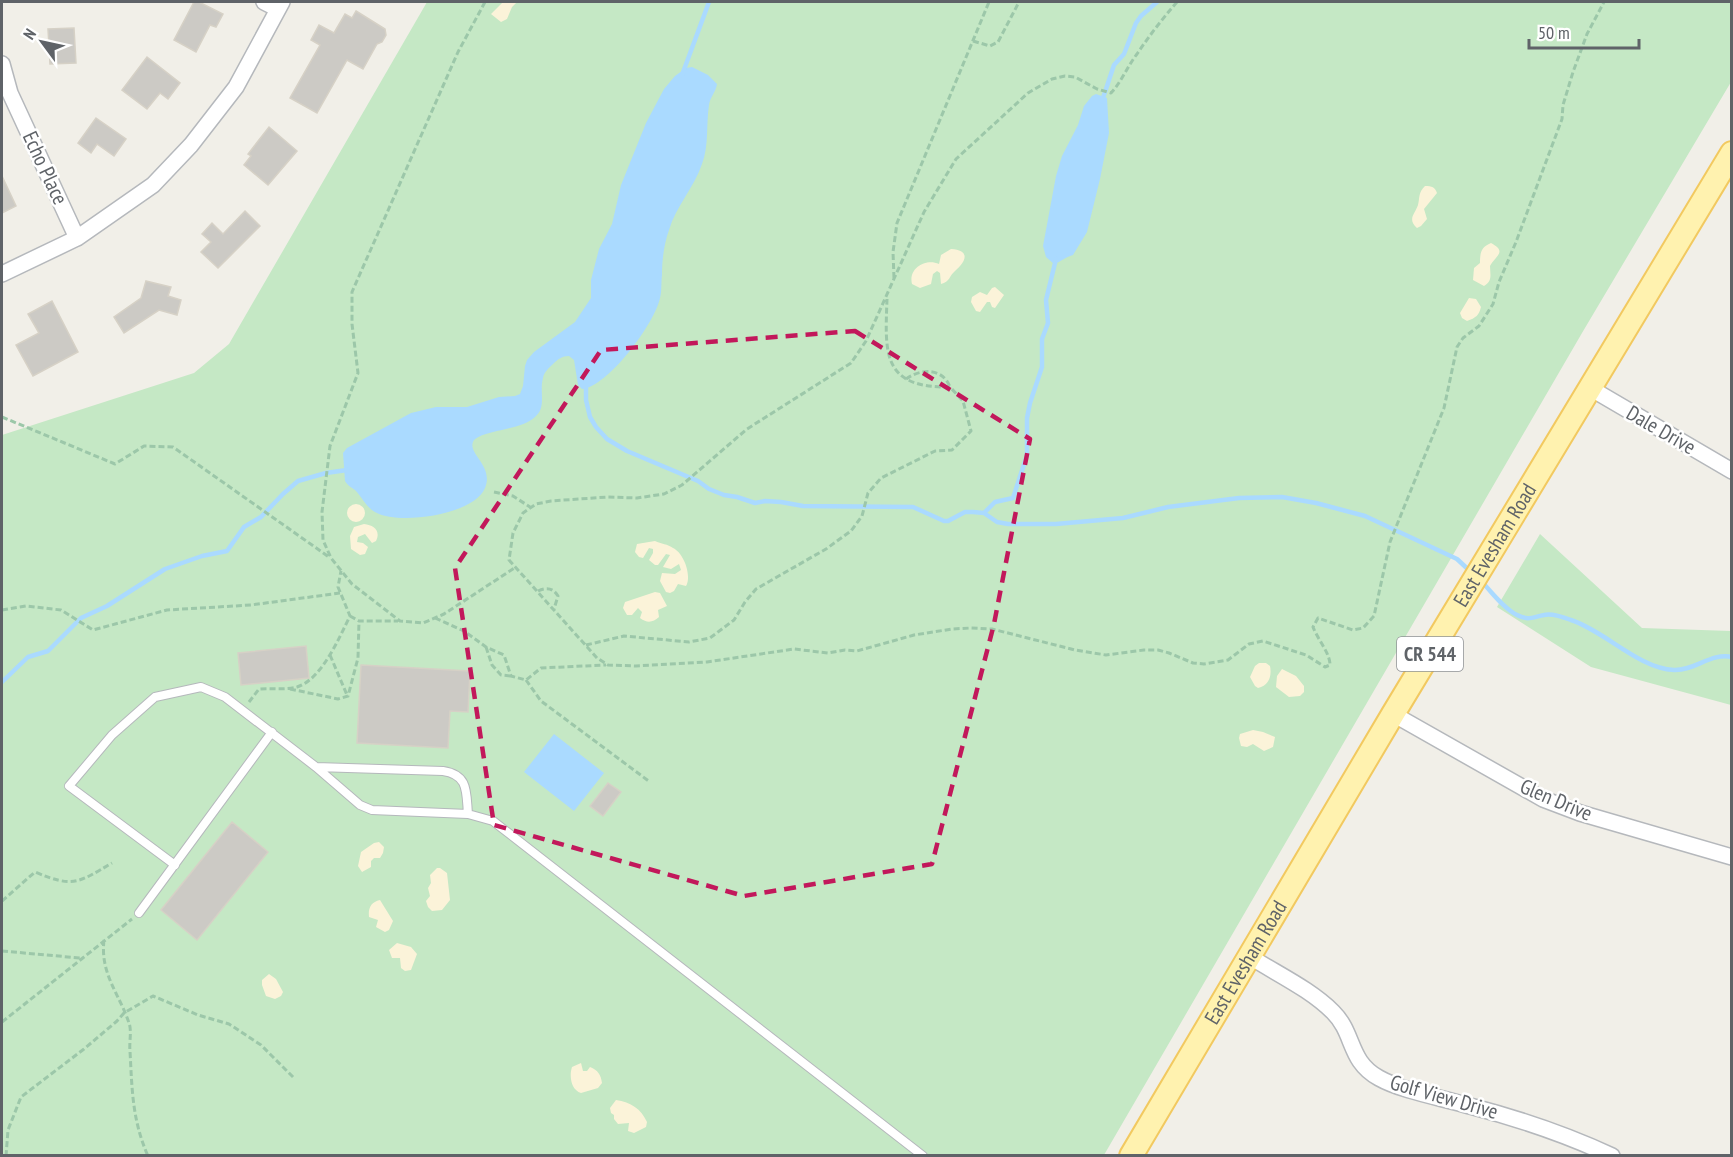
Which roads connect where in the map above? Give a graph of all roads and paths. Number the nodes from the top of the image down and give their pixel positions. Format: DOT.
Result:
graph roads {
  1 [pos="264,2"];
  2 [pos="485,2"];
  3 [pos="990,2"];
  4 [pos="1019,2"];
  5 [pos="1177,2"];
  6 [pos="1604,2"];
  7 [pos="280,5"];
  8 [pos="972,41"];
  9 [pos="2,64"];
  10 [pos="1731,153"];
  11 [pos="77,238"];
  12 [pos="2,274"];
  13 [pos="894,280"];
  14 [pos="887,296"];
  15 [pos="906,380"];
  16 [pos="950,387"];
  17 [pos="1590,388"];
  18 [pos="2,417"];
  19 [pos="1731,471"];
  20 [pos="494,492"];
  21 [pos="531,508"];
  22 [pos="331,558"];
  23 [pos="516,567"];
  24 [pos="341,571"];
  25 [pos="538,591"];
  26 [pos="340,593"];
  27 [pos="554,609"];
  28 [pos="2,610"];
  29 [pos="350,616"];
  30 [pos="435,618"];
  31 [pos="359,621"];
  32 [pos="400,621"];
  33 [pos="586,645"];
  34 [pos="486,647"];
  35 [pos="330,655"];
  36 [pos="608,665"];
  37 [pos="512,676"];
  38 [pos="526,680"];
  39 [pos="285,688"];
  40 [pos="348,696"];
  41 [pos="242,710"];
  42 [pos="1393,714"];
  43 [pos="272,732"];
  44 [pos="316,767"];
  45 [pos="650,782"];
  46 [pos="468,814"];
  47 [pos="1731,857"];
  48 [pos="112,863"];
  49 [pos="175,865"];
  50 [pos="2,901"];
  51 [pos="140,913"];
  52 [pos="104,940"];
  53 [pos="2,951"];
  54 [pos="1250,957"];
  55 [pos="81,958"];
  56 [pos="124,1013"];
  57 [pos="2,1022"];
  58 [pos="295,1079"];
  59 [pos="6,1155"];
  60 [pos="148,1155"];
  61 [pos="923,1155"];
  62 [pos="1131,1155"];
  63 [pos="1612,1155"];
  1 -- 7 [label="street"];
  2 -- 22 [label="path"];
  3 -- 8 [label="path"];
  4 -- 8 [label="path"];
  5 -- 13 [label="path"];
  6 -- 36 [label="path"];
  7 -- 11 [label="street"];
  8 -- 13 [label="path"];
  9 -- 11 [label="street, Echo Place"];
  10 -- 17 [label="main road, East Evesham Road / CR 544"];
  11 -- 12 [label="street"];
  13 -- 14 [label="path"];
  14 -- 15 [label="path"];
  14 -- 21 [label="path"];
  15 -- 16 [label="path"];
  15 -- 16 [label="path"];
  16 -- 33 [label="path"];
  17 -- 19 [label="street, Dale Drive"];
  17 -- 42 [label="main road, East Evesham Road / CR 544"];
  18 -- 22 [label="path"];
  20 -- 21 [label="path"];
  21 -- 23 [label="path"];
  22 -- 24 [label="path"];
  23 -- 25 [label="path"];
  23 -- 30 [label="path"];
  24 -- 26 [label="path"];
  24 -- 32 [label="path"];
  25 -- 27 [label="path"];
  25 -- 27 [label="path"];
  26 -- 28 [label="path"];
  26 -- 29 [label="path"];
  27 -- 33 [label="path"];
  29 -- 31 [label="path"];
  29 -- 35 [label="path"];
  30 -- 32 [label="path"];
  30 -- 34 [label="path"];
  31 -- 32 [label="path"];
  31 -- 40 [label="path"];
  33 -- 36 [label="path"];
  34 -- 37 [label="path"];
  34 -- 37 [label="path"];
  35 -- 39 [label="path"];
  35 -- 40 [label="path"];
  36 -- 38 [label="path"];
  37 -- 38 [label="path"];
  38 -- 45 [label="path"];
  39 -- 40 [label="path"];
  39 -- 41 [label="path"];
  41 -- 43 [label="lane"];
  41 -- 49 [label="lane"];
  42 -- 47 [label="street, Glen Drive"];
  42 -- 54 [label="main road, East Evesham Road / CR 544"];
  43 -- 44 [label="lane"];
  43 -- 49 [label="lane"];
  44 -- 46 [label="lane"];
  44 -- 46 [label="lane"];
  46 -- 61 [label="lane"];
  48 -- 50 [label="path"];
  49 -- 51 [label="lane"];
  51 -- 52 [label="path"];
  52 -- 55 [label="path"];
  52 -- 56 [label="path"];
  53 -- 55 [label="path"];
  54 -- 62 [label="main road, East Evesham Road / CR 544"];
  54 -- 63 [label="street, Golf View Drive"];
  55 -- 57 [label="path"];
  56 -- 58 [label="path"];
  56 -- 59 [label="path"];
  56 -- 60 [label="path"];
}
